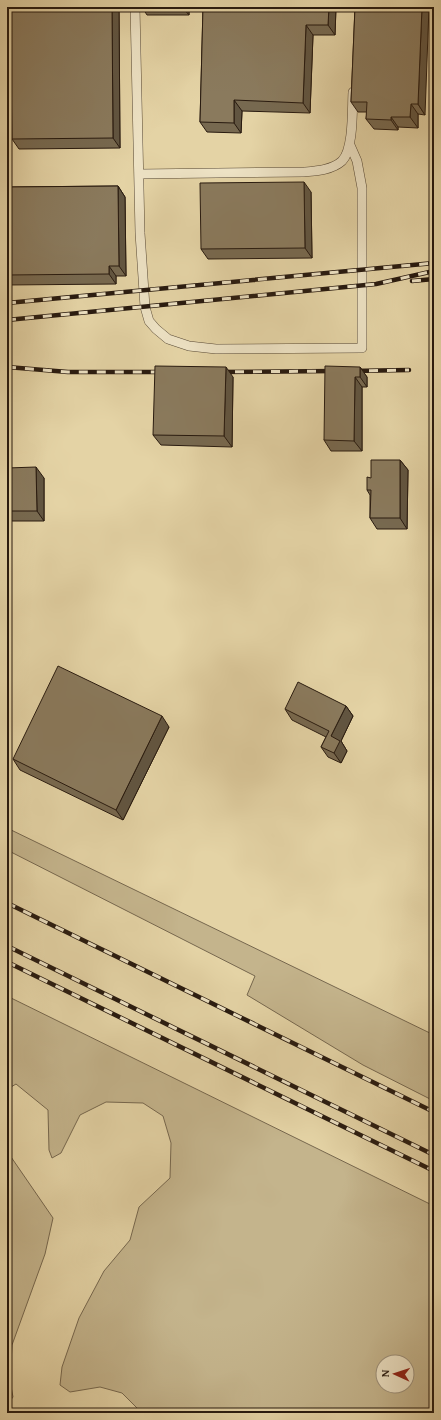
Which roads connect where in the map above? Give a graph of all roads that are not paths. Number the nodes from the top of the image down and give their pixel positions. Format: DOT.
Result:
graph roads {
  1 [pos="135,7"];
  2 [pos="353,86"];
  3 [pos="350,145"];
  4 [pos="139,174"];
  5 [pos="434,528"];
  6 [pos="434,626"];
  7 [pos="434,675"];
  1 -- 4 [label="lane"];
  2 -- 3 [label="lane"];
  3 -- 4 [label="lane"];
  3 -- 4 [label="lane"];
  5 -- 6 [label="lane"];
  6 -- 7 [label="lane"];
}
